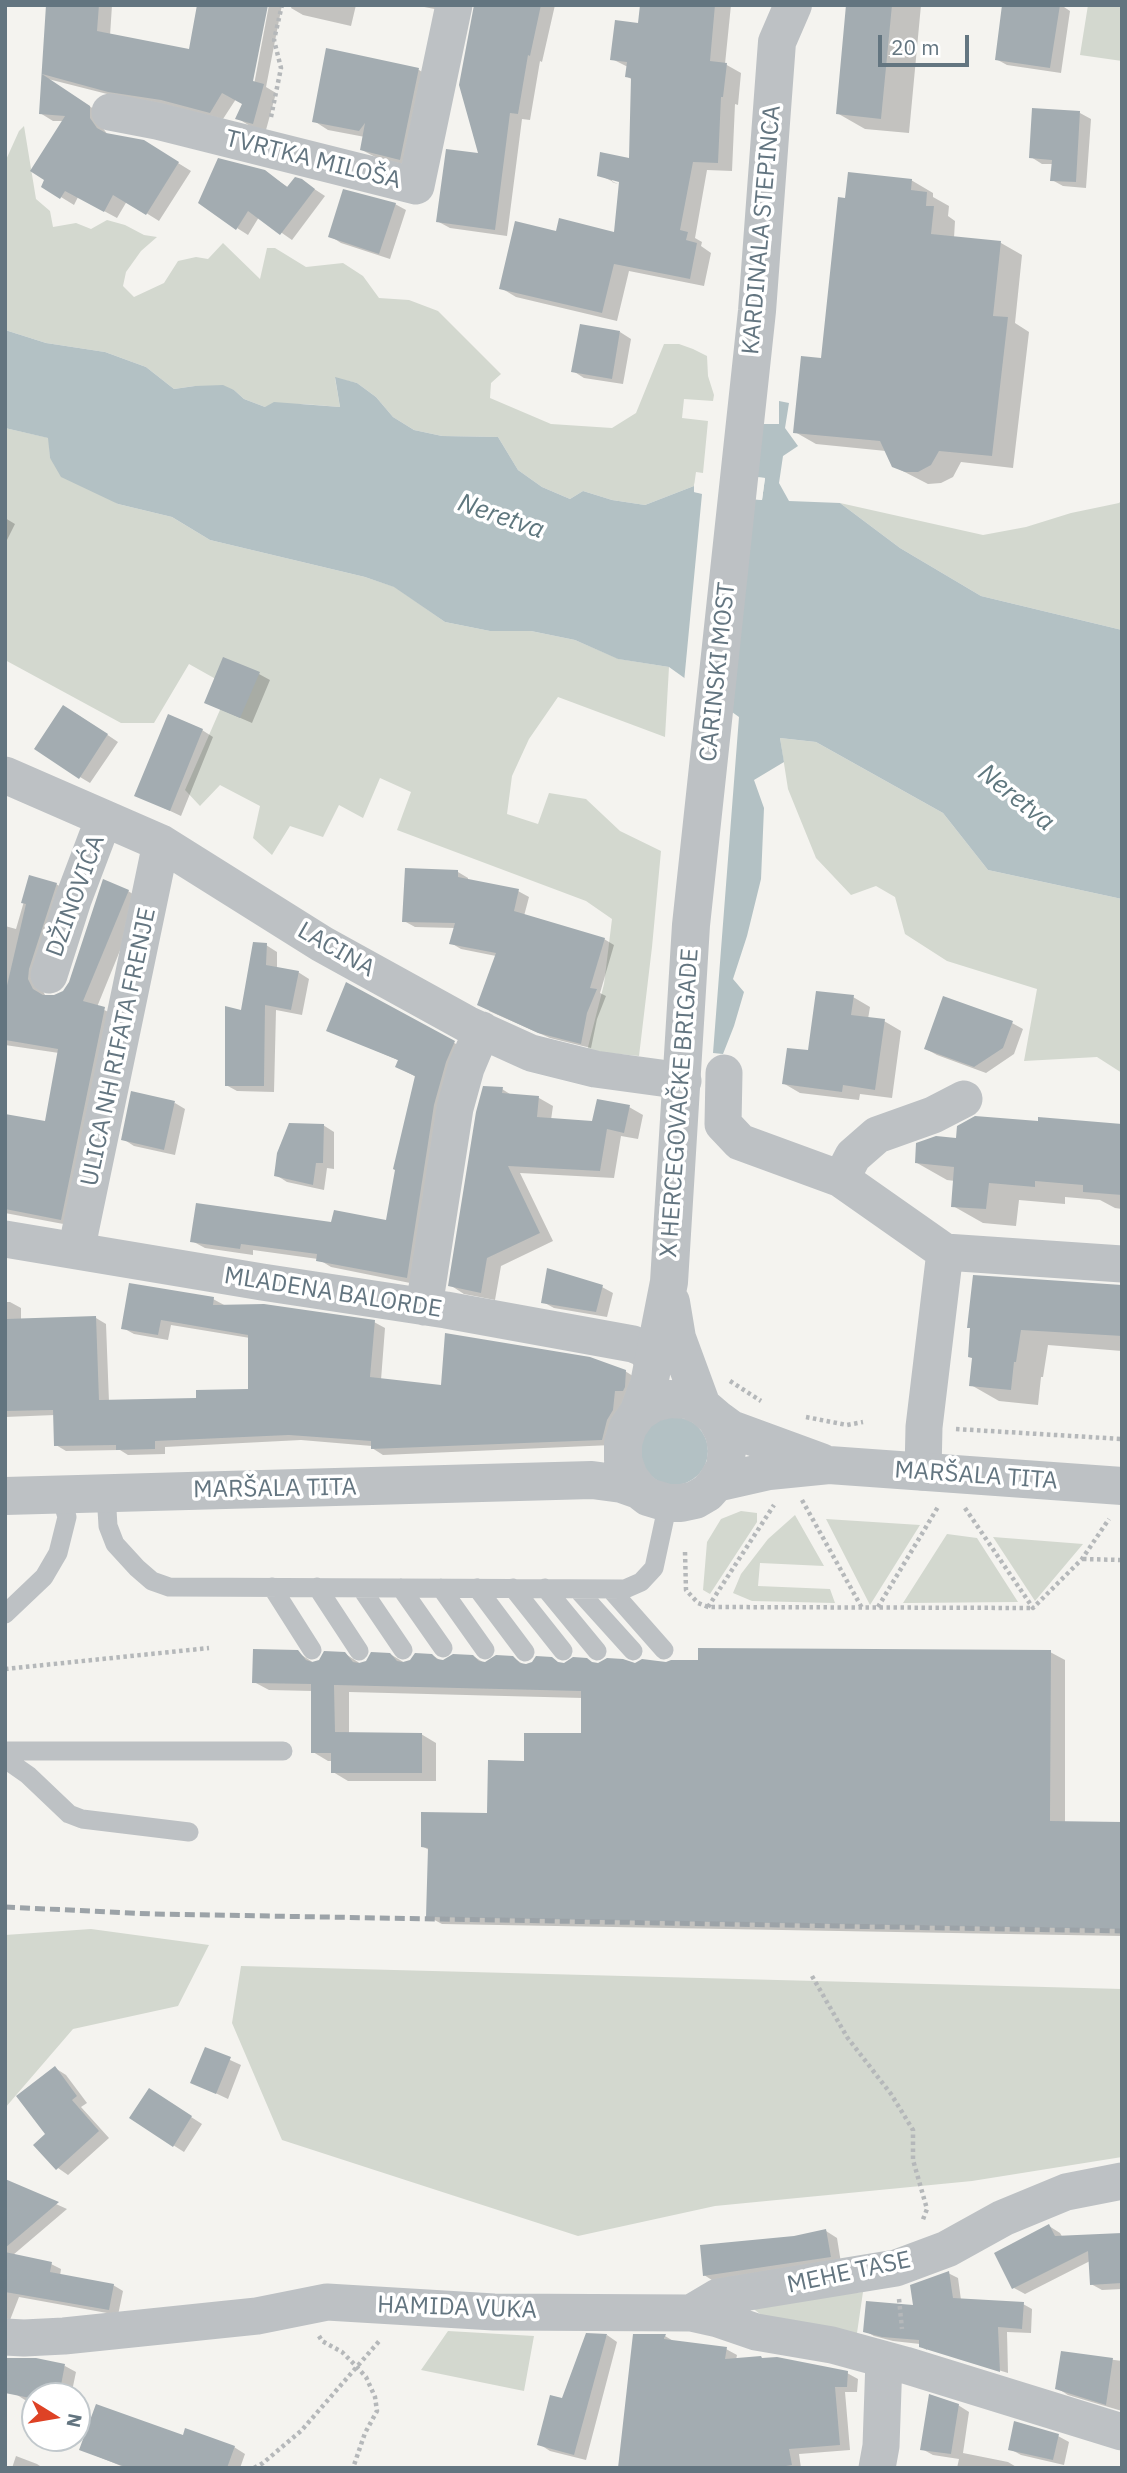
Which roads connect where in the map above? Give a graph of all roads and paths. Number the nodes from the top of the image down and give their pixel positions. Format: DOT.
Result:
graph roads {
  1 [pos="282,5"];
  2 [pos="454,5"];
  3 [pos="762,5"];
  4 [pos="793,5"];
  5 [pos="777,42"];
  6 [pos="110,112"];
  7 [pos="264,148"];
  8 [pos="746,418"];
  9 [pos="5,775"];
  10 [pos="104,818"];
  11 [pos="161,843"];
  12 [pos="691,925"];
  13 [pos="49,975"];
  14 [pos="482,1030"];
  15 [pos="724,1073"];
  16 [pos="683,1081"];
  17 [pos="964,1099"];
  18 [pos="841,1179"];
  19 [pos="5,1239"];
  20 [pos="79,1251"];
  21 [pos="946,1252"];
  22 [pos="1122,1264"];
  23 [pos="669,1282"];
  24 [pos="424,1307"];
  25 [pos="654,1362"];
  26 [pos="714,1400"];
  27 [pos="764,1403"];
  28 [pos="799,1415"];
  29 [pos="863,1422"];
  30 [pos="924,1427"];
  31 [pos="631,1428"];
  32 [pos="1122,1439"];
  33 [pos="830,1465"];
  34 [pos="545,1481"];
  35 [pos="716,1483"];
  36 [pos="931,1489"];
  37 [pos="106,1493"];
  38 [pos="60,1494"];
  39 [pos="5,1496"];
  40 [pos="654,1497"];
  41 [pos="1119,1497"];
  42 [pos="778,1499"];
  43 [pos="801,1499"];
  44 [pos="964,1507"];
  45 [pos="685,1550"];
  46 [pos="1082,1559"];
  47 [pos="1122,1560"];
  48 [pos="272,1587"];
  49 [pos="317,1587"];
  50 [pos="361,1588"];
  51 [pos="401,1588"];
  52 [pos="441,1588"];
  53 [pos="477,1588"];
  54 [pos="513,1588"];
  55 [pos="545,1588"];
  56 [pos="578,1588"];
  57 [pos="611,1590"];
  58 [pos="708,1607"];
  59 [pos="862,1608"];
  60 [pos="877,1608"];
  61 [pos="1033,1608"];
  62 [pos="5,1614"];
  63 [pos="209,1647"];
  64 [pos="443,1648"];
  65 [pos="312,1650"];
  66 [pos="403,1650"];
  67 [pos="485,1650"];
  68 [pos="664,1650"];
  69 [pos="359,1651"];
  70 [pos="563,1651"];
  71 [pos="597,1651"];
  72 [pos="633,1651"];
  73 [pos="525,1652"];
  74 [pos="5,1669"];
  75 [pos="5,1751"];
  76 [pos="283,1751"];
  77 [pos="5,1759"];
  78 [pos="189,1832"];
  79 [pos="812,1976"];
  80 [pos="1122,2181"];
  81 [pos="896,2268"];
  82 [pos="409,2306"];
  83 [pos="291,2310"];
  84 [pos="691,2312"];
  85 [pos="5,2337"];
  86 [pos="895,2363"];
  87 [pos="358,2367"];
  88 [pos="1122,2432"];
  89 [pos="254,2468"];
  90 [pos="353,2468"];
  91 [pos="877,2468"];
  1 -- 7 [label="path"];
  2 -- 7 [label="street, TVRTKA MILOŠA"];
  3 -- 5 [label="street, KARDINALA STEPINCA"];
  4 -- 5 [label="street, KARDINALA STEPINCA"];
  5 -- 8 [label="street, KARDINALA STEPINCA"];
  6 -- 7 [label="street, TVRTKA MILOŠA"];
  8 -- 12 [label="street, CARINSKI MOST"];
  9 -- 10 [label="street, LACINA"];
  10 -- 11 [label="street, LACINA"];
  10 -- 13 [label="street, DŽINOVIĆA"];
  11 -- 14 [label="street, LACINA"];
  11 -- 20 [label="street, ULICA NH RIFATA FRENJE"];
  12 -- 16 [label="street, X HERCEGOVAČKE BRIGADE"];
  14 -- 16 [label="street, LACINA"];
  14 -- 24 [label="street"];
  15 -- 18 [label="street"];
  16 -- 23 [label="street, X HERCEGOVAČKE BRIGADE"];
  17 -- 18 [label="street"];
  18 -- 21 [label="street"];
  19 -- 20 [label="street, MLADENA BALORDE"];
  20 -- 24 [label="street, MLADENA BALORDE"];
  21 -- 22 [label="street"];
  21 -- 30 [label="street"];
  23 -- 25 [label="street, X HERCEGOVAČKE BRIGADE"];
  23 -- 26 [label="street, X HERCEGOVAČKE BRIGADE"];
  24 -- 25 [label="street, MLADENA BALORDE"];
  25 -- 31 [label="street, X HERCEGOVAČKE BRIGADE"];
  26 -- 27 [label="path"];
  26 -- 31 [label="street"];
  26 -- 33 [label="street, MARŠALA TITA"];
  26 -- 35 [label="street"];
  28 -- 29 [label="path"];
  30 -- 32 [label="path"];
  30 -- 36 [label="street"];
  31 -- 34 [label="street, MARŠALA TITA"];
  31 -- 40 [label="street"];
  33 -- 35 [label="street, MARŠALA TITA"];
  33 -- 36 [label="street, MARŠALA TITA"];
  34 -- 37 [label="street, MARŠALA TITA"];
  34 -- 40 [label="street, MARŠALA TITA"];
  35 -- 40 [label="street"];
  36 -- 41 [label="street, MARŠALA TITA"];
  36 -- 60 [label="path"];
  37 -- 38 [label="street, MARŠALA TITA"];
  37 -- 48 [label="lane"];
  38 -- 39 [label="street, MARŠALA TITA"];
  38 -- 62 [label="lane"];
  40 -- 57 [label="lane"];
  41 -- 46 [label="path"];
  42 -- 58 [label="path"];
  43 -- 59 [label="path"];
  44 -- 61 [label="path"];
  45 -- 58 [label="path"];
  46 -- 47 [label="path"];
  46 -- 61 [label="path"];
  48 -- 49 [label="lane"];
  48 -- 65 [label="lane"];
  49 -- 50 [label="lane"];
  49 -- 69 [label="lane"];
  50 -- 51 [label="lane"];
  50 -- 66 [label="lane"];
  51 -- 52 [label="lane"];
  51 -- 64 [label="lane"];
  52 -- 53 [label="lane"];
  52 -- 67 [label="lane"];
  53 -- 54 [label="lane"];
  53 -- 73 [label="lane"];
  54 -- 55 [label="lane"];
  54 -- 70 [label="lane"];
  55 -- 56 [label="lane"];
  55 -- 71 [label="lane"];
  56 -- 57 [label="lane"];
  56 -- 72 [label="lane"];
  57 -- 68 [label="lane"];
  58 -- 59 [label="path"];
  59 -- 60 [label="path"];
  60 -- 61 [label="path"];
  63 -- 74 [label="path"];
  75 -- 76 [label="lane"];
  77 -- 78 [label="lane"];
  79 -- 81 [label="path"];
  80 -- 81 [label="street, MEHE TASE"];
  81 -- 84 [label="street, MEHE TASE"];
  81 -- 86 [label="path"];
  82 -- 83 [label="street, HAMIDA VUKA"];
  82 -- 84 [label="street, HAMIDA VUKA"];
  82 -- 87 [label="path"];
  83 -- 85 [label="street, HAMIDA VUKA"];
  83 -- 87 [label="path"];
  84 -- 86 [label="street, HAMIDA VUKA"];
  86 -- 88 [label="street"];
  86 -- 91 [label="street"];
  87 -- 89 [label="path"];
  87 -- 90 [label="path"];
}
